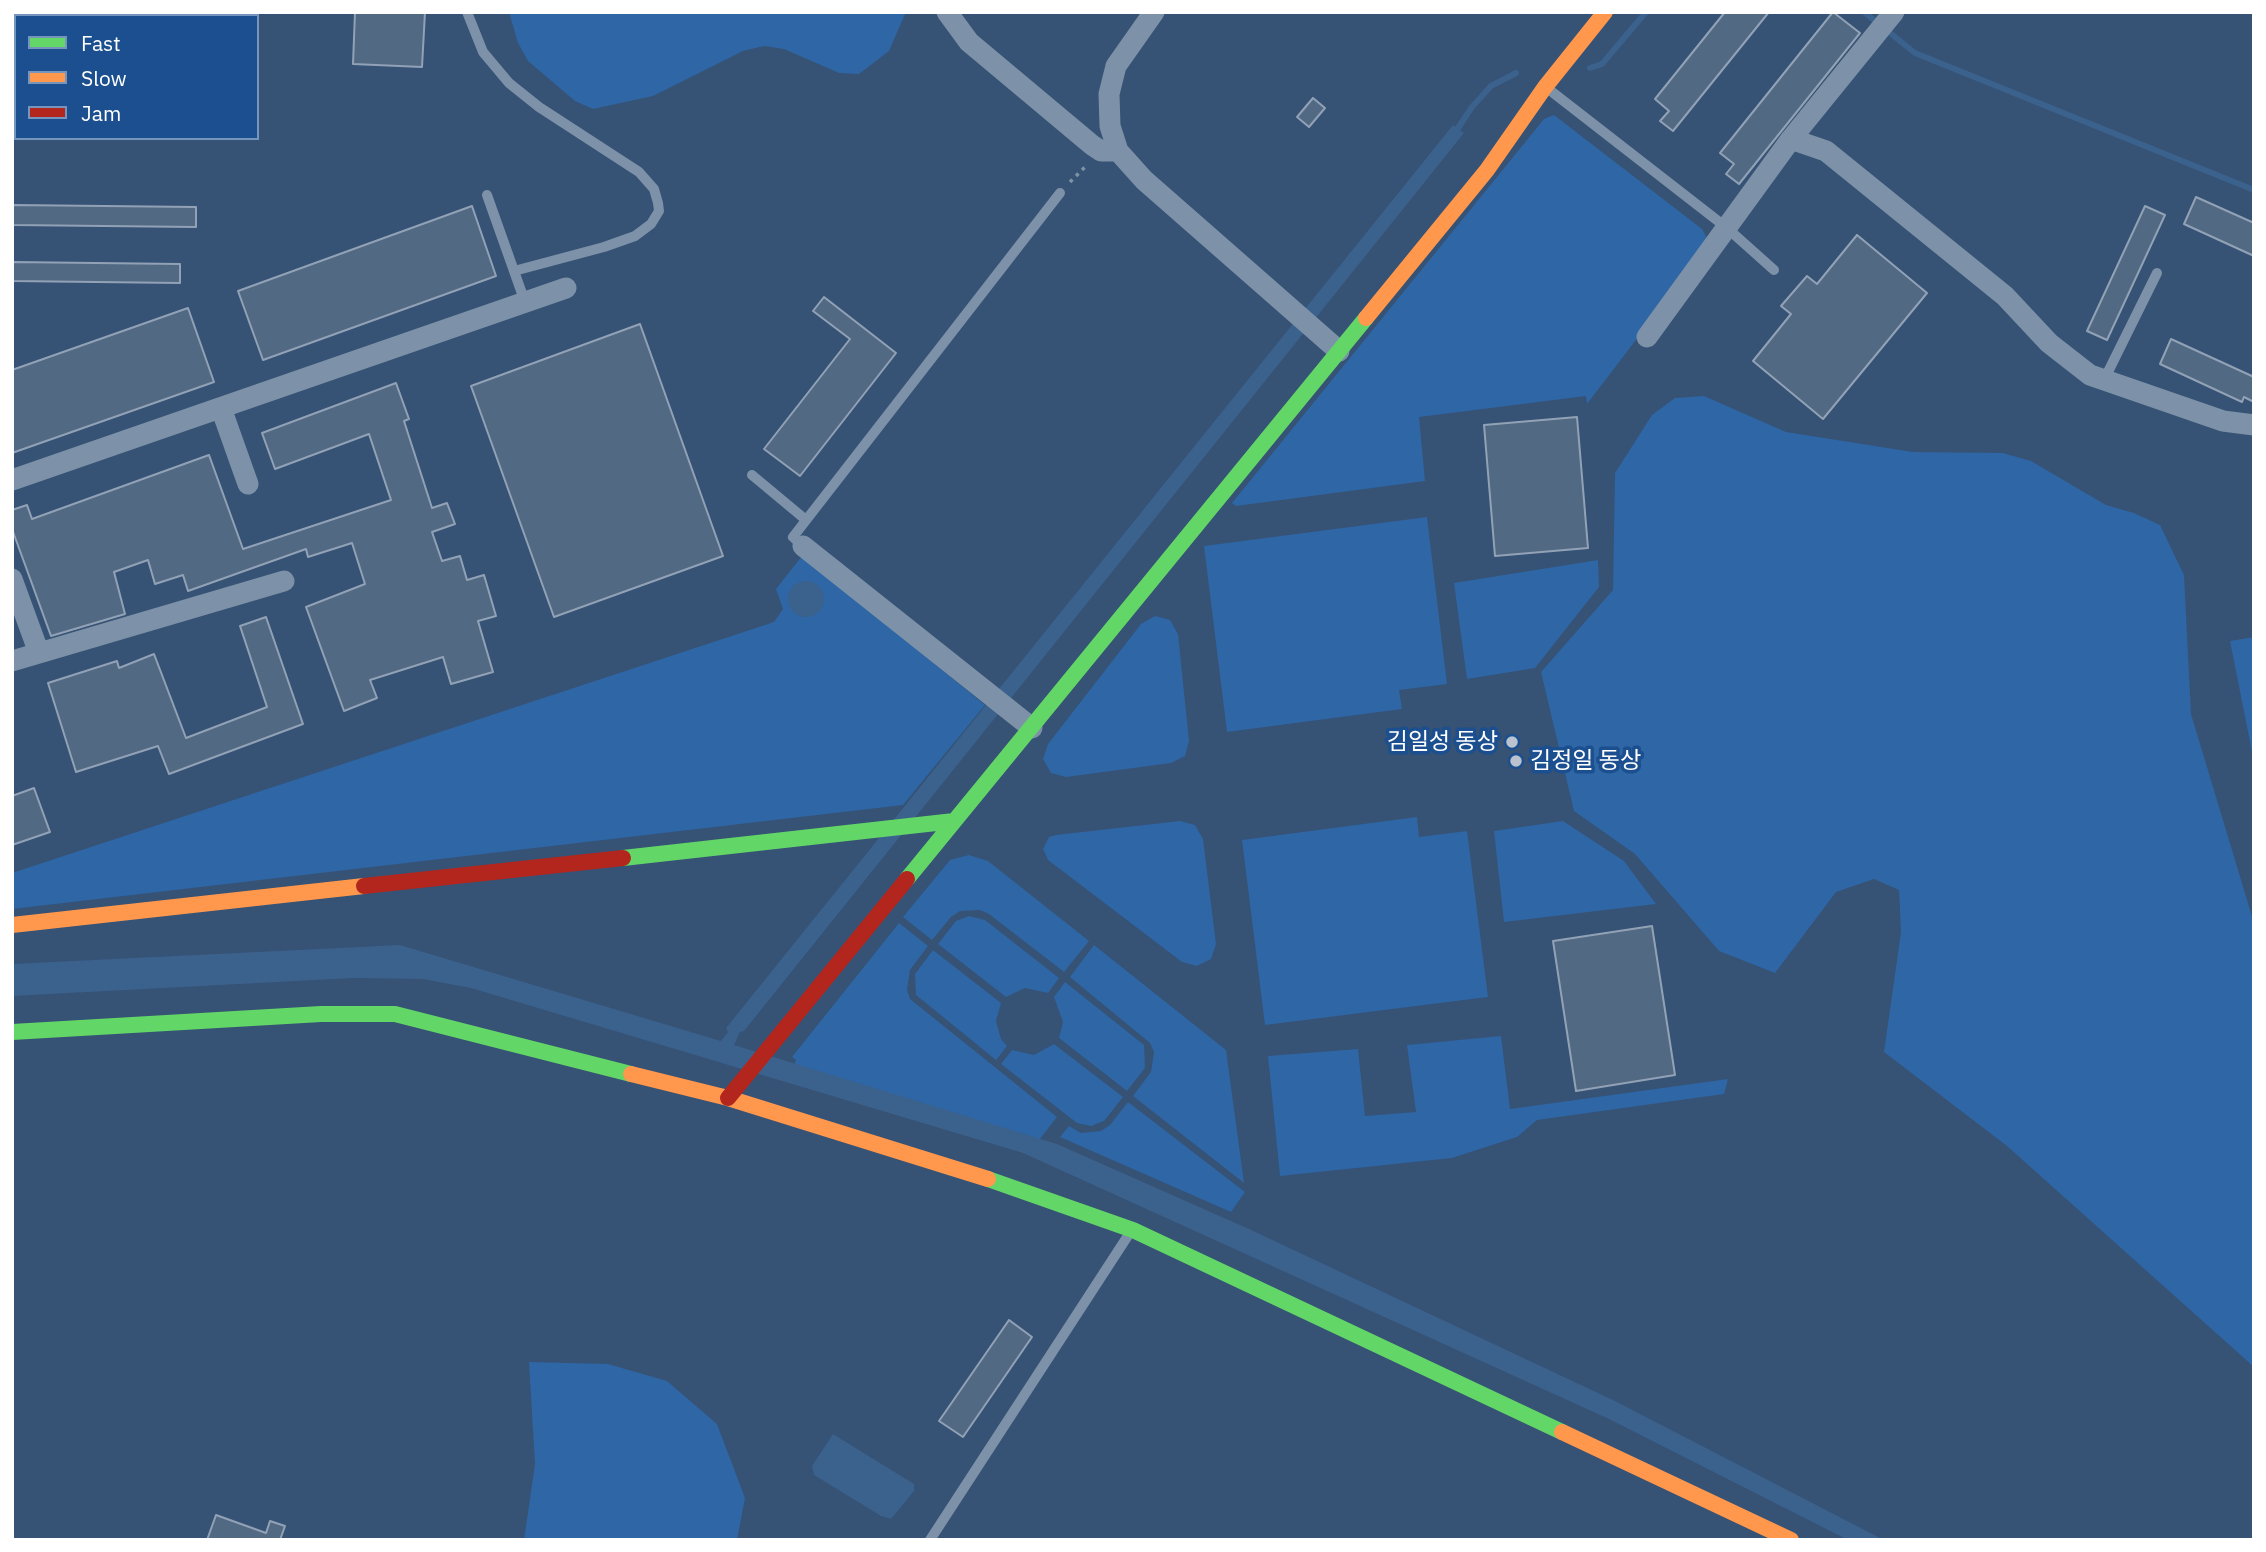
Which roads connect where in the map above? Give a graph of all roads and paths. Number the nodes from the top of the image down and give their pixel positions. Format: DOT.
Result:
graph roads {
  1 [pos="467,12"];
  2 [pos="947,12"];
  3 [pos="1154,12"];
  4 [pos="1605,12"];
  5 [pos="1894,12"];
  6 [pos="1545,87"];
  7 [pos="1791,139"];
  8 [pos="1109,151"];
  9 [pos="1060,193"];
  10 [pos="487,195"];
  11 [pos="1727,228"];
  12 [pos="1774,270"];
  13 [pos="514,271"];
  14 [pos="2157,273"];
  15 [pos="566,288"];
  16 [pos="525,302"];
  17 [pos="1647,337"];
  18 [pos="1339,351"];
  19 [pos="2104,380"];
  20 [pos="221,408"];
  21 [pos="2254,425"];
  22 [pos="752,475"];
  23 [pos="12,480"];
  24 [pos="248,484"];
  25 [pos="806,520"];
  26 [pos="803,546"];
  27 [pos="12,579"];
  28 [pos="284,581"];
  29 [pos="39,653"];
  30 [pos="12,661"];
  31 [pos="1032,728"];
  32 [pos="954,821"];
  33 [pos="12,925"];
  34 [pos="12,1032"];
  35 [pos="728,1098"];
  36 [pos="1133,1230"];
  37 [pos="930,1540"];
  38 [pos="1791,1540"];
  1 -- 13 [label="lane"];
  2 -- 8 [label="street"];
  3 -- 8 [label="street"];
  4 -- 6 [label="street"];
  5 -- 7 [label="street"];
  6 -- 11 [label="lane"];
  6 -- 18 [label="street"];
  7 -- 11 [label="street"];
  7 -- 19 [label="street"];
  8 -- 9 [label="path"];
  8 -- 18 [label="street"];
  9 -- 25 [label="lane"];
  10 -- 13 [label="lane"];
  11 -- 12 [label="lane"];
  11 -- 17 [label="street"];
  13 -- 16 [label="lane"];
  14 -- 19 [label="lane"];
  15 -- 16 [label="street"];
  16 -- 20 [label="street"];
  18 -- 31 [label="street"];
  19 -- 21 [label="street"];
  20 -- 23 [label="street"];
  20 -- 24 [label="street"];
  22 -- 25 [label="lane"];
  25 -- 26 [label="lane"];
  26 -- 31 [label="street"];
  27 -- 29 [label="street"];
  28 -- 29 [label="street"];
  29 -- 30 [label="street"];
  31 -- 32 [label="street"];
  32 -- 33 [label="street"];
  32 -- 35 [label="street"];
  34 -- 35 [label="street"];
  35 -- 36 [label="street"];
  36 -- 37 [label="lane"];
  36 -- 38 [label="street"];
}
